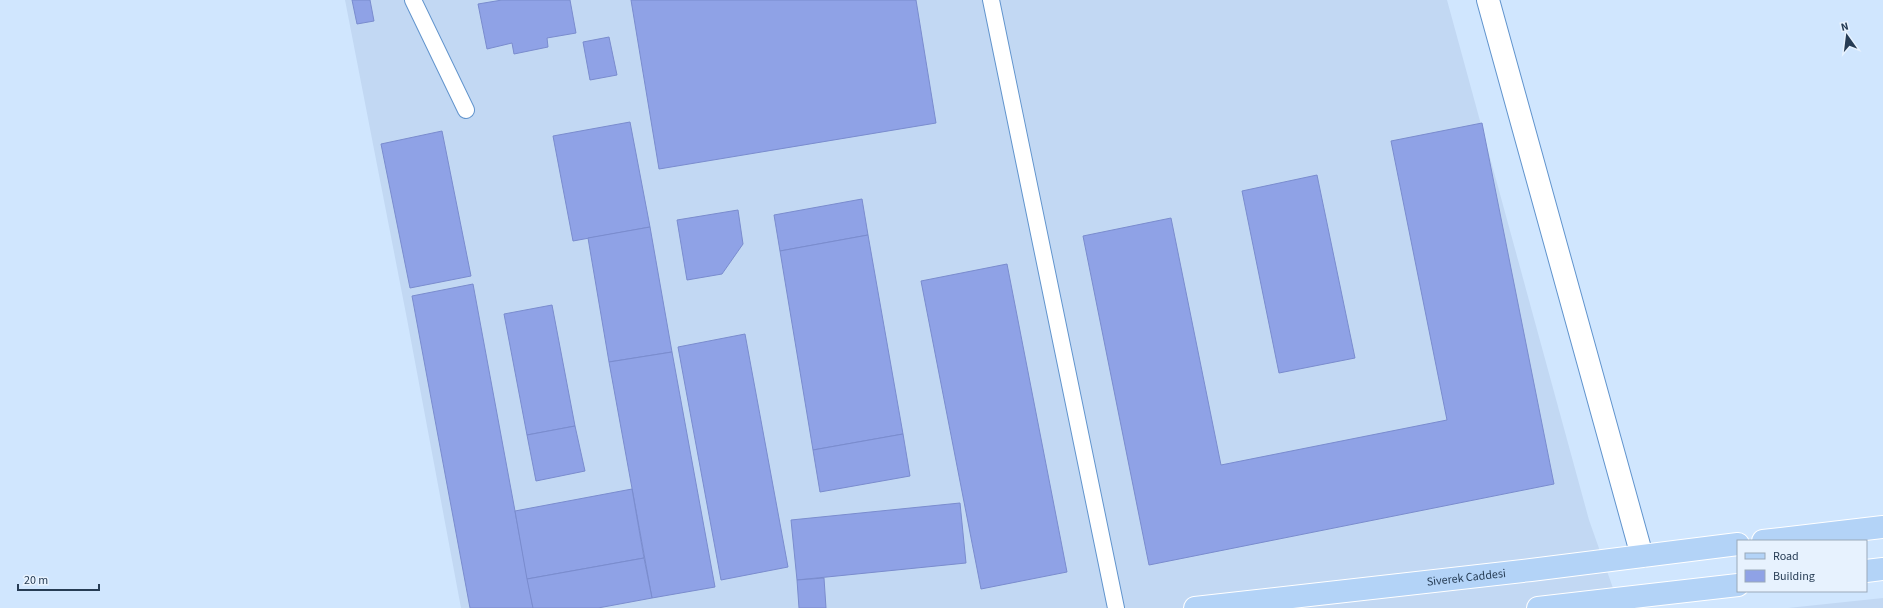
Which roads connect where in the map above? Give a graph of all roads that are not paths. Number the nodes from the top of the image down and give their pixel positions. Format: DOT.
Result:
graph roads {
  1 [pos="413,0"];
  2 [pos="991,0"];
  3 [pos="1488,0"];
  4 [pos="466,110"];
  5 [pos="1883,527"];
  6 [pos="1772,540"];
  7 [pos="1737,544"];
  8 [pos="1642,556"];
  9 [pos="1883,569"];
  10 [pos="1867,571"];
  11 [pos="1737,585"];
  12 [pos="1116,608"];
  13 [pos="1195,608"];
  14 [pos="1538,608"];
  1 -- 4 [label="lane"];
  2 -- 12 [label="lane"];
  3 -- 8 [label="street"];
  5 -- 6 [label="main road"];
  7 -- 8 [label="main road, Siverek Caddesi"];
  8 -- 13 [label="main road, Siverek Caddesi"];
  9 -- 10 [label="main road"];
  11 -- 14 [label="main road"];
}
